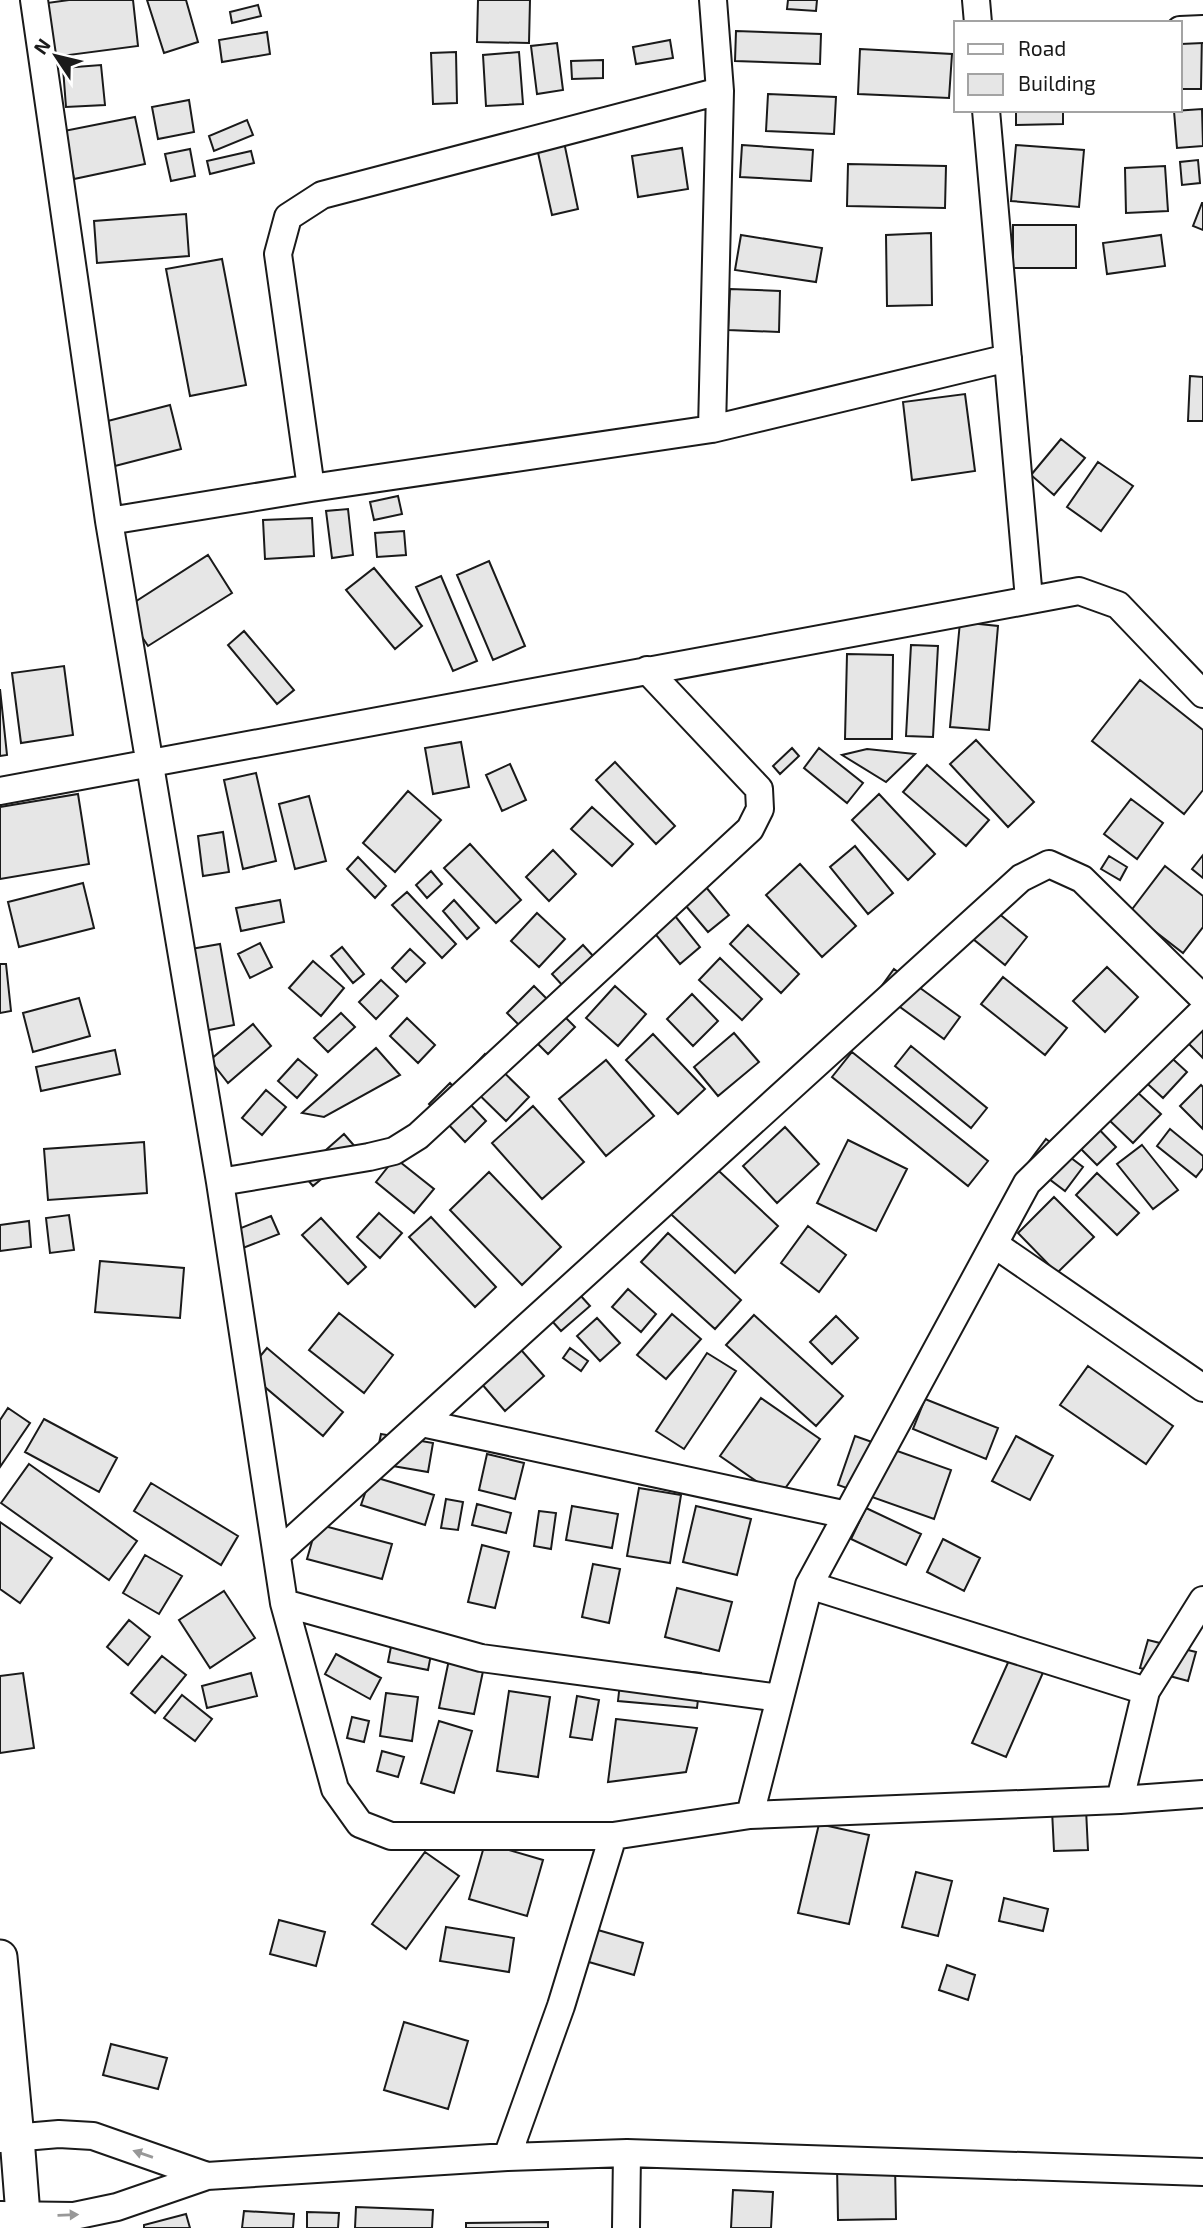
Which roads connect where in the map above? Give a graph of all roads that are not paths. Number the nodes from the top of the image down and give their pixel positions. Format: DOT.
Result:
graph roads {
  1 [pos="34,0"];
  2 [pos="713,0"];
  3 [pos="976,0"];
  4 [pos="978,21"];
  5 [pos="1203,29"];
  6 [pos="1182,30"];
  7 [pos="720,92"];
  8 [pos="986,112"];
  9 [pos="1008,358"];
  10 [pos="712,429"];
  11 [pos="311,488"];
  12 [pos="110,521"];
  13 [pos="1029,599"];
  14 [pos="647,670"];
  15 [pos="1203,694"];
  16 [pos="148,762"];
  17 [pos="0,790"];
  18 [pos="1203,998"];
  19 [pos="1203,1012"];
  20 [pos="220,1182"];
  21 [pos="994,1244"];
  22 [pos="1203,1388"];
  23 [pos="422,1423"];
  24 [pos="847,1515"];
  25 [pos="277,1554"];
  26 [pos="808,1585"];
  27 [pos="1203,1600"];
  28 [pos="284,1603"];
  29 [pos="1146,1691"];
  30 [pos="780,1698"];
  31 [pos="1203,1794"];
  32 [pos="1119,1800"];
  33 [pos="751,1815"];
  34 [pos="613,1836"];
  35 [pos="0,1957"];
  36 [pos="9,2138"];
  37 [pos="626,2153"];
  38 [pos="507,2157"];
  39 [pos="1203,2172"];
  40 [pos="207,2176"];
  41 [pos="15,2219"];
  42 [pos="626,2228"];
  1 -- 12 [label="street"];
  2 -- 7 [label="street"];
  3 -- 4 [label="street"];
  5 -- 6 [label="street"];
  7 -- 10 [label="street"];
  7 -- 11 [label="street"];
  8 -- 9 [label="street"];
  9 -- 10 [label="street"];
  9 -- 13 [label="street"];
  10 -- 11 [label="street"];
  11 -- 12 [label="street"];
  12 -- 16 [label="street"];
  13 -- 14 [label="street"];
  13 -- 15 [label="street"];
  14 -- 16 [label="street"];
  14 -- 20 [label="street"];
  16 -- 17 [label="street"];
  16 -- 20 [label="street"];
  18 -- 23 [label="street"];
  19 -- 21 [label="street"];
  20 -- 25 [label="street"];
  21 -- 22 [label="street"];
  21 -- 24 [label="street"];
  23 -- 24 [label="street"];
  23 -- 25 [label="street"];
  24 -- 26 [label="street"];
  25 -- 28 [label="street"];
  26 -- 29 [label="street"];
  26 -- 30 [label="street"];
  27 -- 29 [label="street"];
  28 -- 30 [label="street"];
  28 -- 34 [label="street"];
  29 -- 32 [label="street"];
  30 -- 33 [label="street"];
  31 -- 32 [label="street"];
  32 -- 33 [label="street"];
  33 -- 34 [label="street"];
  34 -- 38 [label="street"];
  35 -- 36 [label="street"];
  40 -- 36 [label="street, one-way"];
  36 -- 41 [label="street"];
  37 -- 38 [label="street"];
  37 -- 39 [label="street"];
  37 -- 42 [label="street"];
  38 -- 40 [label="street"];
  41 -- 40 [label="street, one-way"];
}
